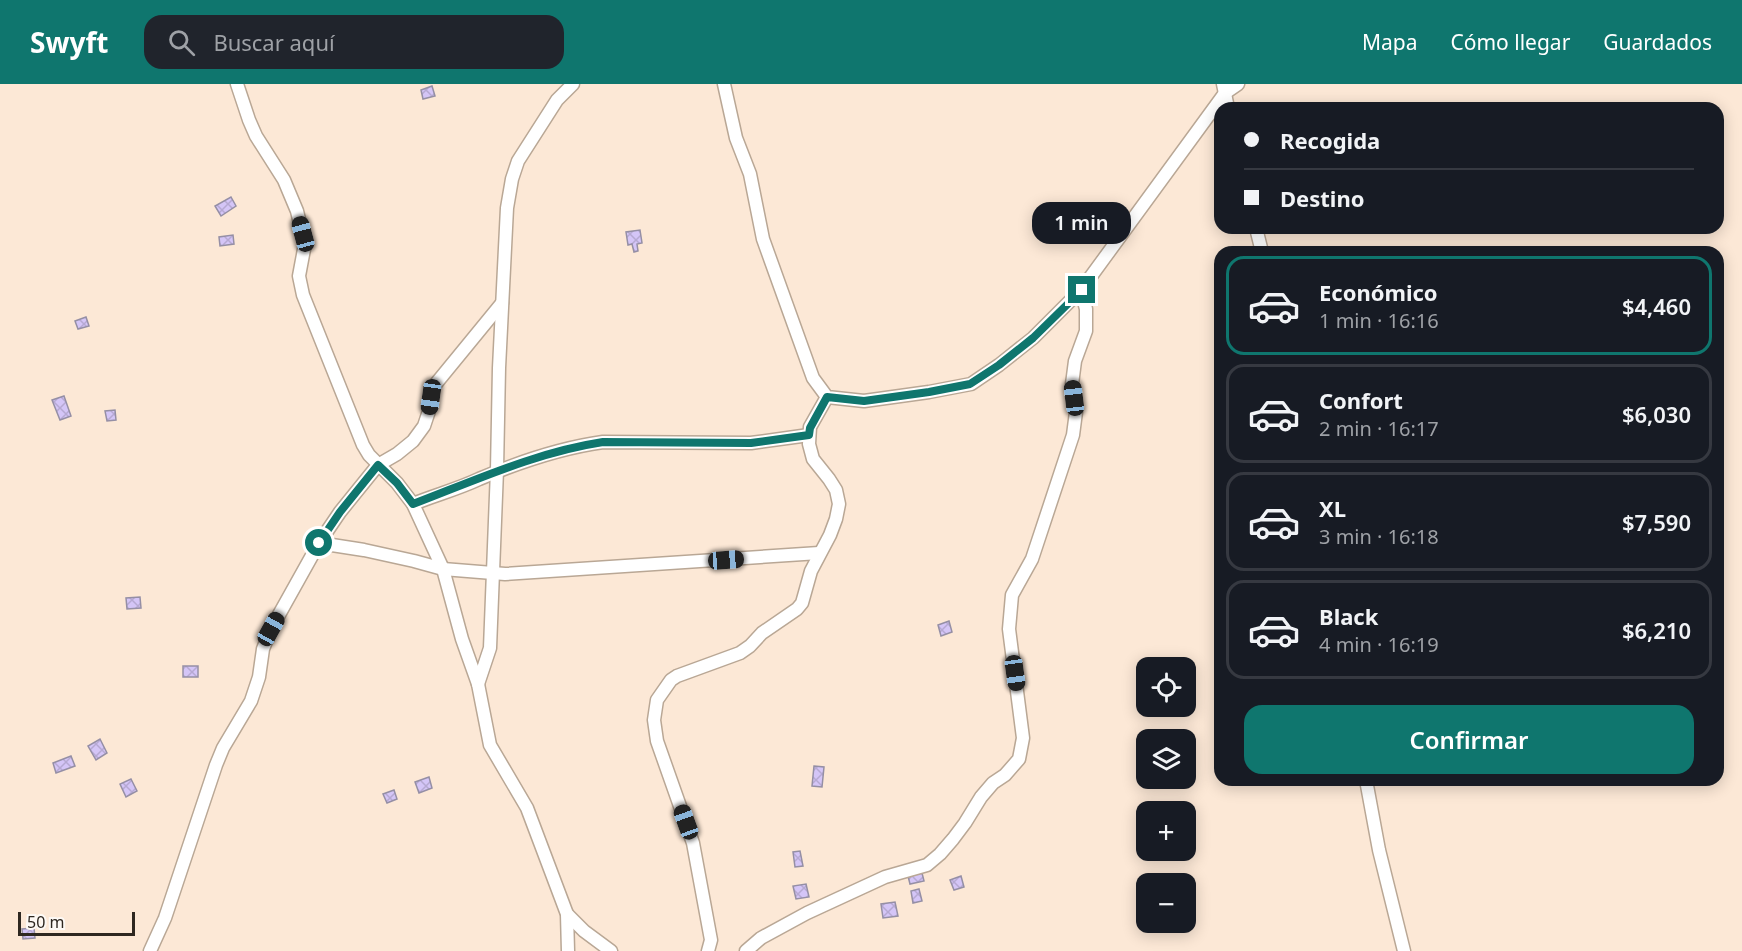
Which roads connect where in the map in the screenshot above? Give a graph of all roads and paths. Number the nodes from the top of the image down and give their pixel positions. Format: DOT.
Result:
graph roads {
  1 [pos="237,84"];
  2 [pos="573,84"];
  3 [pos="724,84"];
  4 [pos="1238,84"];
  5 [pos="1224,89"];
  6 [pos="1215,102"];
  7 [pos="1214,103"];
  8 [pos="1082,290"];
  9 [pos="502,303"];
  10 [pos="827,397"];
  11 [pos="809,435"];
  12 [pos="378,465"];
  13 [pos="497,470"];
  14 [pos="413,504"];
  15 [pos="319,543"];
  16 [pos="819,553"];
  17 [pos="443,570"];
  18 [pos="493,574"];
  19 [pos="478,684"];
  20 [pos="1367,786"];
  21 [pos="567,914"];
  22 [pos="157,937"];
  23 [pos="150,951"];
  24 [pos="158,951"];
  25 [pos="568,951"];
  26 [pos="611,951"];
  27 [pos="708,951"];
  28 [pos="746,951"];
  29 [pos="1404,951"];
  1 -- 12 [label="street"];
  2 -- 9 [label="street"];
  3 -- 10 [label="street"];
  4 -- 5 [label="street"];
  5 -- 6 [label="street"];
  7 -- 8 [label="street"];
  8 -- 10 [label="street"];
  8 -- 28 [label="street"];
  9 -- 12 [label="street"];
  9 -- 13 [label="street"];
  10 -- 11 [label="street"];
  11 -- 13 [label="street"];
  11 -- 16 [label="street"];
  12 -- 14 [label="street"];
  12 -- 15 [label="street"];
  13 -- 14 [label="street"];
  13 -- 18 [label="street"];
  14 -- 17 [label="street"];
  15 -- 17 [label="street"];
  15 -- 22 [label="street"];
  16 -- 18 [label="street"];
  16 -- 27 [label="street"];
  17 -- 18 [label="street"];
  17 -- 19 [label="street"];
  18 -- 19 [label="street"];
  19 -- 21 [label="street"];
  20 -- 29 [label="street"];
  21 -- 25 [label="street"];
  21 -- 26 [label="street"];
  22 -- 23 [label="street"];
  22 -- 24 [label="street"];
}
